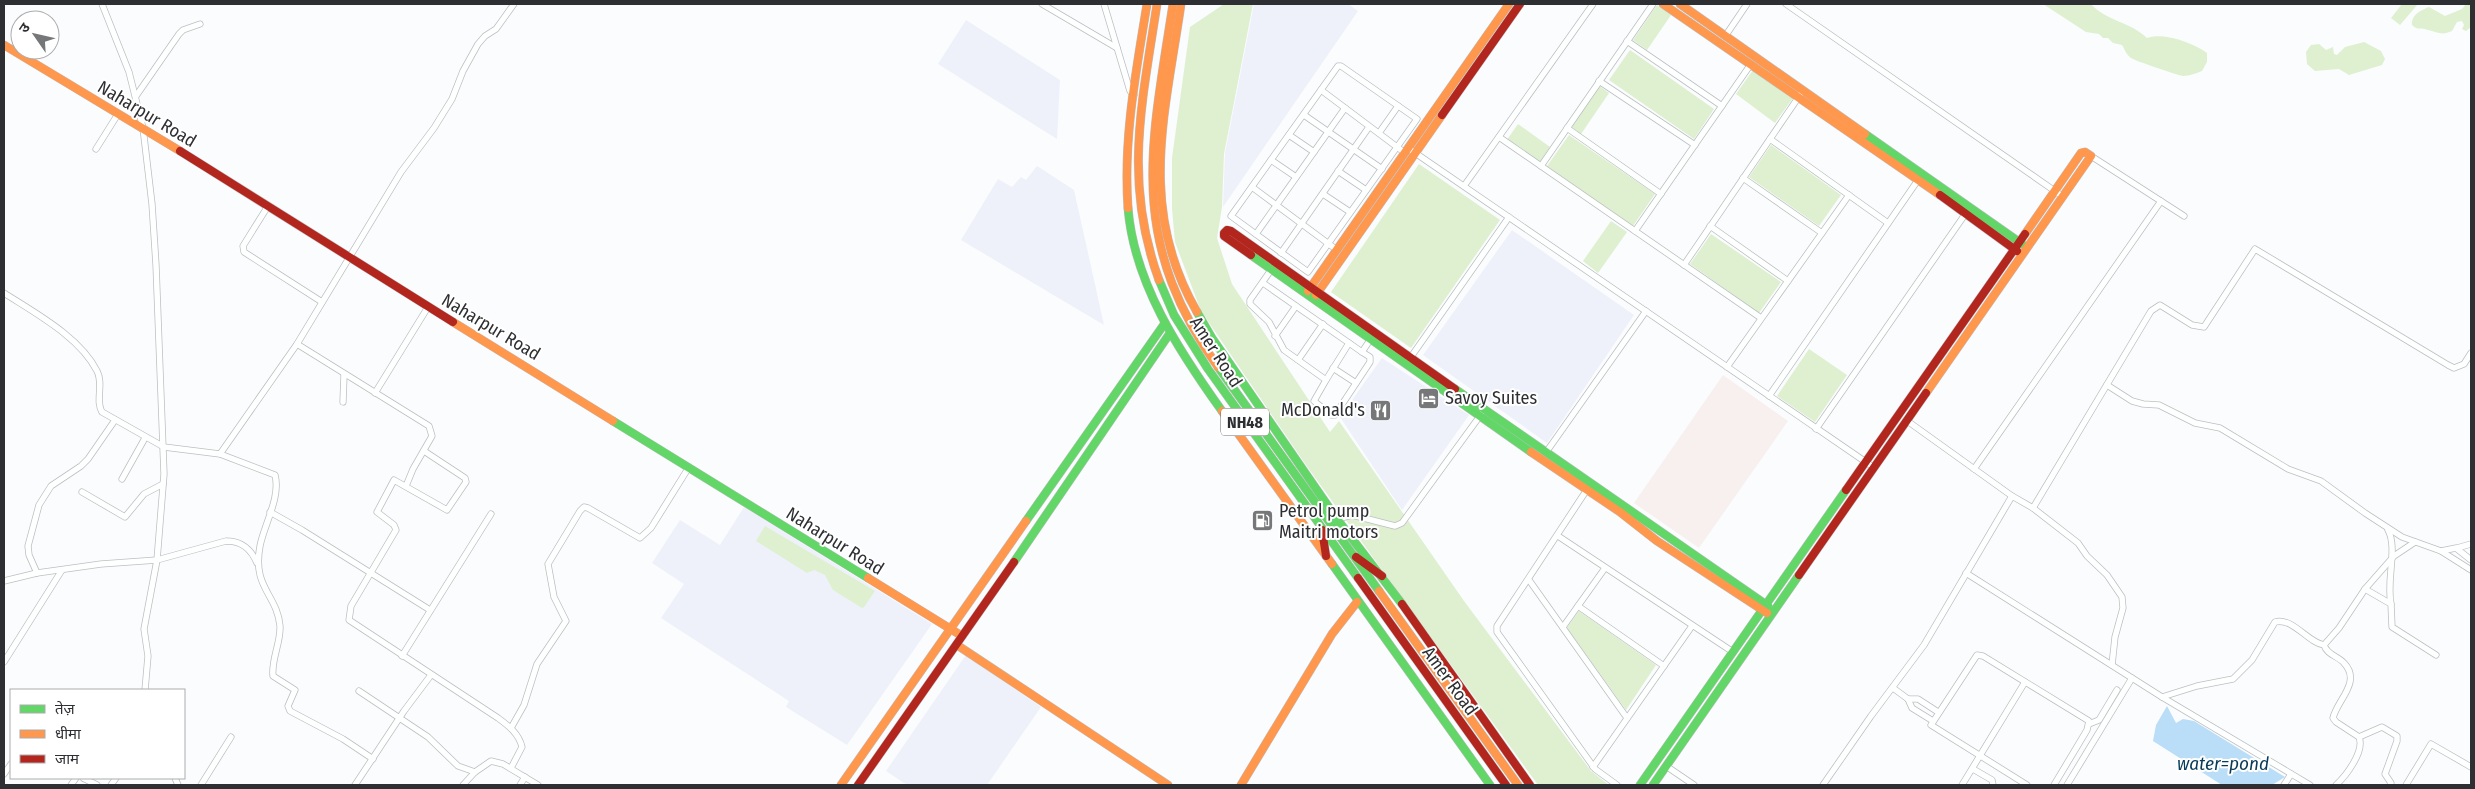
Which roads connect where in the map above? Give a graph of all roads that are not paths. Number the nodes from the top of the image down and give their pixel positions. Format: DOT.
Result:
graph roads {
  1 [pos="102,4"];
  2 [pos="514,4"];
  3 [pos="1042,4"];
  4 [pos="1104,4"];
  5 [pos="1147,4"];
  6 [pos="1157,4"];
  7 [pos="1173,4"];
  8 [pos="1181,4"];
  9 [pos="1509,4"];
  10 [pos="1520,4"];
  11 [pos="1593,4"];
  12 [pos="1653,4"];
  13 [pos="1663,4"];
  14 [pos="1680,4"];
  15 [pos="1747,4"];
  16 [pos="1786,4"];
  17 [pos="200,24"];
  18 [pos="1726,35"];
  19 [pos="1168,39"];
  20 [pos="1177,40"];
  21 [pos="1627,41"];
  22 [pos="4,46"];
  23 [pos="1117,48"];
  24 [pos="1138,63"];
  25 [pos="1751,64"];
  26 [pos="1148,66"];
  27 [pos="1599,81"];
  28 [pos="1321,90"];
  29 [pos="1804,90"];
  30 [pos="1132,94"];
  31 [pos="136,96"];
  32 [pos="1143,97"];
  33 [pos="1799,98"];
  34 [pos="1398,106"];
  35 [pos="1722,106"];
  36 [pos="1345,108"];
  37 [pos="118,114"];
  38 [pos="1304,115"];
  39 [pos="1369,127"];
  40 [pos="143,128"];
  41 [pos="1567,128"];
  42 [pos="1328,132"];
  43 [pos="1378,133"];
  44 [pos="1289,135"];
  45 [pos="1499,137"];
  46 [pos="1770,139"];
  47 [pos="1695,145"];
  48 [pos="1397,148"];
  49 [pos="96,149"];
  50 [pos="1353,150"];
  51 [pos="1406,151"];
  52 [pos="1314,152"];
  53 [pos="1415,153"];
  54 [pos="2091,156"];
  55 [pos="1271,160"];
  56 [pos="1541,166"];
  57 [pos="1382,169"];
  58 [pos="1338,171"];
  59 [pos="1296,177"];
  60 [pos="1744,178"];
  61 [pos="1918,180"];
  62 [pos="1464,186"];
  63 [pos="1252,187"];
  64 [pos="1366,190"];
  65 [pos="2055,190"];
  66 [pos="1323,194"];
  67 [pos="1661,194"];
  68 [pos="1849,195"];
  69 [pos="2062,196"];
  70 [pos="2161,201"];
  71 [pos="1277,205"];
  72 [pos="268,206"];
  73 [pos="1350,212"];
  74 [pos="1966,213"];
  75 [pos="2184,216"];
  76 [pos="1508,217"];
  77 [pos="1303,223"];
  78 [pos="1888,223"];
  79 [pos="1710,226"];
  80 [pos="1635,231"];
  81 [pos="1822,233"];
  82 [pos="1256,234"];
  83 [pos="2019,242"];
  84 [pos="1329,243"];
  85 [pos="2028,248"];
  86 [pos="2014,249"];
  87 [pos="1337,250"];
  88 [pos="1281,253"];
  89 [pos="2022,255"];
  90 [pos="349,257"];
  91 [pos="1684,265"];
  92 [pos="1271,270"];
  93 [pos="1788,281"];
  94 [pos="1263,283"];
  95 [pos="1311,287"];
  96 [pos="1318,292"];
  97 [pos="4,293"];
  98 [pos="1306,295"];
  99 [pos="1313,300"];
  100 [pos="322,302"];
  101 [pos="1296,306"];
  102 [pos="428,307"];
  103 [pos="1646,312"];
  104 [pos="1761,318"];
  105 [pos="1165,323"];
  106 [pos="1322,324"];
  107 [pos="1170,333"];
  108 [pos="1276,336"];
  109 [pos="1370,340"];
  110 [pos="1349,343"];
  111 [pos="297,344"];
  112 [pos="1362,352"];
  113 [pos="2471,353"];
  114 [pos="1411,357"];
  115 [pos="1298,360"];
  116 [pos="1406,364"];
  117 [pos="1727,367"];
  118 [pos="1333,368"];
  119 [pos="344,375"];
  120 [pos="1326,380"];
  121 [pos="1356,383"];
  122 [pos="2107,385"];
  123 [pos="376,393"];
  124 [pos="1770,396"];
  125 [pos="343,402"];
  126 [pos="1485,409"];
  127 [pos="1480,416"];
  128 [pos="114,420"];
  129 [pos="1906,420"];
  130 [pos="1816,428"];
  131 [pos="145,438"];
  132 [pos="164,447"];
  133 [pos="424,451"];
  134 [pos="1547,451"];
  135 [pos="220,454"];
  136 [pos="1866,462"];
  137 [pos="689,467"];
  138 [pos="1873,468"];
  139 [pos="1974,469"];
  140 [pos="122,479"];
  141 [pos="163,484"];
  142 [pos="406,486"];
  143 [pos="1586,491"];
  144 [pos="82,492"];
  145 [pos="2012,496"];
  146 [pos="2033,508"];
  147 [pos="270,512"];
  148 [pos="492,514"];
  149 [pos="1337,519"];
  150 [pos="1321,529"];
  151 [pos="2388,529"];
  152 [pos="1558,536"];
  153 [pos="2414,542"];
  154 [pos="2471,544"];
  155 [pos="2457,548"];
  156 [pos="1348,550"];
  157 [pos="2442,551"];
  158 [pos="1326,556"];
  159 [pos="2392,558"];
  160 [pos="157,560"];
  161 [pos="2471,560"];
  162 [pos="258,564"];
  163 [pos="1605,568"];
  164 [pos="62,570"];
  165 [pos="2471,570"];
  166 [pos="37,573"];
  167 [pos="372,573"];
  168 [pos="1966,574"];
  169 [pos="1382,576"];
  170 [pos="1528,580"];
  171 [pos="4,581"];
  172 [pos="2365,589"];
  173 [pos="1357,602"];
  174 [pos="2391,604"];
  175 [pos="1578,606"];
  176 [pos="1764,608"];
  177 [pos="430,610"];
  178 [pos="1775,613"];
  179 [pos="1692,626"];
  180 [pos="1563,627"];
  181 [pos="950,629"];
  182 [pos="962,636"];
  183 [pos="957,645"];
  184 [pos="2324,645"];
  185 [pos="1733,652"];
  186 [pos="2436,655"];
  187 [pos="402,656"];
  188 [pos="4,662"];
  189 [pos="2112,665"];
  190 [pos="1664,666"];
  191 [pos="431,675"];
  192 [pos="2132,678"];
  193 [pos="2025,682"];
  194 [pos="1892,688"];
  195 [pos="145,689"];
  196 [pos="2117,690"];
  197 [pos="359,691"];
  198 [pos="2162,697"];
  199 [pos="1908,699"];
  200 [pos="1938,712"];
  201 [pos="400,717"];
  202 [pos="1627,718"];
  203 [pos="1933,721"];
  204 [pos="2089,724"];
  205 [pos="511,728"];
  206 [pos="230,737"];
  207 [pos="2359,737"];
  208 [pos="1980,756"];
  209 [pos="373,758"];
  210 [pos="1666,766"];
  211 [pos="1593,767"];
  212 [pos="2471,767"];
  213 [pos="511,768"];
  214 [pos="1973,769"];
  215 [pos="475,772"];
  216 [pos="2291,774"];
  217 [pos="526,777"];
  218 [pos="85,779"];
  219 [pos="97,785"];
  220 [pos="201,785"];
  221 [pos="355,785"];
  222 [pos="462,785"];
  223 [pos="520,785"];
  224 [pos="538,785"];
  225 [pos="841,785"];
  226 [pos="858,785"];
  227 [pos="1168,785"];
  228 [pos="1241,785"];
  229 [pos="1490,785"];
  230 [pos="1506,785"];
  231 [pos="1518,785"];
  232 [pos="1530,785"];
  233 [pos="1617,785"];
  234 [pos="1640,785"];
  235 [pos="1653,785"];
  236 [pos="1694,785"];
  237 [pos="1824,785"];
  238 [pos="1962,785"];
  239 [pos="1993,785"];
  240 [pos="2027,785"];
  241 [pos="2054,785"];
  242 [pos="2067,785"];
  243 [pos="2284,785"];
  244 [pos="2310,785"];
  245 [pos="2336,785"];
  246 [pos="2390,785"];
  247 [pos="2406,785"];
  1 -- 31 [label="street"];
  2 -- 90 [label="street"];
  3 -- 23 [label="street"];
  4 -- 23 [label="street"];
  5 -- 24 [label="main road"];
  6 -- 26 [label="main road, Amer Road / NH48"];
  7 -- 19 [label="main road, Amer Road / NH48"];
  8 -- 20 [label="main road"];
  9 -- 51 [label="main road"];
  10 -- 53 [label="main road"];
  11 -- 45 [label="street"];
  12 -- 21 [label="street"];
  13 -- 25 [label="main road"];
  14 -- 18 [label="main road"];
  15 -- 18 [label="street"];
  16 -- 65 [label="street"];
  17 -- 31 [label="street"];
  18 -- 29 [label="main road"];
  19 -- 20 [label="main road"];
  19 -- 156 [label="main road, Amer Road / NH48"];
  20 -- 149 [label="main road"];
  21 -- 27 [label="street"];
  21 -- 35 [label="street"];
  22 -- 37 [label="main road, Naharpur Road"];
  23 -- 30 [label="street"];
  24 -- 26 [label="main road"];
  24 -- 30 [label="main road"];
  25 -- 33 [label="main road"];
  25 -- 35 [label="street"];
  26 -- 32 [label="main road, Amer Road / NH48"];
  27 -- 41 [label="street"];
  27 -- 47 [label="street"];
  28 -- 34 [label="street"];
  28 -- 36 [label="street"];
  28 -- 38 [label="street"];
  29 -- 33 [label="street"];
  29 -- 83 [label="main road"];
  30 -- 32 [label="street"];
  30 -- 105 [label="main road"];
  31 -- 40 [label="street"];
  32 -- 150 [label="main road, Amer Road / NH48"];
  33 -- 46 [label="street"];
  33 -- 61 [label="main road"];
  34 -- 43 [label="street"];
  34 -- 48 [label="street"];
  35 -- 47 [label="street"];
  36 -- 39 [label="street"];
  36 -- 42 [label="street"];
  37 -- 40 [label="main road, Naharpur Road"];
  37 -- 49 [label="street"];
  38 -- 42 [label="street"];
  38 -- 44 [label="street"];
  39 -- 43 [label="street"];
  39 -- 50 [label="street"];
  40 -- 72 [label="main road, Naharpur Road"];
  40 -- 132 [label="street"];
  41 -- 56 [label="street"];
  41 -- 67 [label="street"];
  42 -- 50 [label="street"];
  42 -- 52 [label="street"];
  43 -- 48 [label="street"];
  44 -- 52 [label="street"];
  44 -- 55 [label="street"];
  45 -- 56 [label="street"];
  45 -- 62 [label="street"];
  46 -- 60 [label="street"];
  46 -- 68 [label="street"];
  47 -- 67 [label="street"];
  48 -- 51 [label="street"];
  48 -- 57 [label="street"];
  50 -- 57 [label="street"];
  50 -- 58 [label="street"];
  51 -- 53 [label="street"];
  51 -- 87 [label="main road"];
  52 -- 59 [label="street"];
  53 -- 62 [label="street"];
  53 -- 96 [label="main road"];
  54 -- 65 [label="main road"];
  54 -- 69 [label="main road"];
  54 -- 70 [label="street"];
  55 -- 59 [label="street"];
  55 -- 63 [label="street"];
  56 -- 80 [label="street"];
  57 -- 64 [label="street"];
  58 -- 64 [label="street"];
  58 -- 66 [label="street"];
  59 -- 71 [label="street"];
  60 -- 79 [label="street"];
  60 -- 81 [label="street"];
  61 -- 74 [label="main road"];
  61 -- 78 [label="street"];
  62 -- 76 [label="street"];
  63 -- 71 [label="street"];
  63 -- 82 [label="street"];
  64 -- 73 [label="street"];
  65 -- 69 [label="street"];
  65 -- 83 [label="main road"];
  66 -- 73 [label="street"];
  66 -- 77 [label="street"];
  67 -- 80 [label="street"];
  68 -- 78 [label="street"];
  68 -- 81 [label="street"];
  69 -- 85 [label="main road"];
  70 -- 75 [label="street"];
  70 -- 139 [label="street"];
  71 -- 77 [label="street"];
  71 -- 82 [label="street"];
  72 -- 90 [label="main road, Naharpur Road"];
  72 -- 100 [label="street"];
  73 -- 84 [label="street"];
  74 -- 86 [label="main road"];
  74 -- 130 [label="street"];
  76 -- 103 [label="street"];
  76 -- 114 [label="street"];
  77 -- 84 [label="street"];
  77 -- 88 [label="street"];
  78 -- 124 [label="street"];
  79 -- 91 [label="street"];
  79 -- 93 [label="street"];
  80 -- 91 [label="street"];
  81 -- 93 [label="street"];
  82 -- 88 [label="street"];
  83 -- 85 [label="main road"];
  83 -- 86 [label="main road"];
  84 -- 87 [label="street"];
  84 -- 88 [label="street"];
  85 -- 89 [label="main road"];
  86 -- 89 [label="main road"];
  86 -- 136 [label="main road"];
  87 -- 95 [label="main road"];
  89 -- 129 [label="main road"];
  90 -- 100 [label="street"];
  90 -- 102 [label="main road, Naharpur Road"];
  91 -- 104 [label="street"];
  92 -- 94 [label="street"];
  92 -- 95 [label="main road"];
  92 -- 98 [label="main road"];
  93 -- 104 [label="street"];
  94 -- 101 [label="street"];
  94 -- 108 [label="street"];
  95 -- 96 [label="main road"];
  95 -- 98 [label="main road"];
  96 -- 99 [label="main road"];
  96 -- 114 [label="main road"];
  97 -- 128 [label="street"];
  98 -- 99 [label="main road"];
  99 -- 109 [label="main road"];
  100 -- 111 [label="street"];
  101 -- 106 [label="street"];
  101 -- 108 [label="street"];
  102 -- 123 [label="street"];
  102 -- 137 [label="main road, Naharpur Road"];
  103 -- 117 [label="street"];
  103 -- 134 [label="street"];
  104 -- 117 [label="street"];
  105 -- 107 [label="main road"];
  105 -- 181 [label="main road"];
  106 -- 110 [label="street"];
  106 -- 115 [label="street"];
  107 -- 158 [label="main road"];
  107 -- 182 [label="main road"];
  108 -- 115 [label="street"];
  109 -- 112 [label="street"];
  109 -- 116 [label="main road"];
  110 -- 112 [label="street"];
  110 -- 118 [label="street"];
  111 -- 119 [label="street"];
  111 -- 135 [label="street"];
  112 -- 121 [label="street"];
  113 -- 122 [label="street"];
  114 -- 116 [label="street"];
  114 -- 126 [label="main road"];
  115 -- 120 [label="street"];
  116 -- 127 [label="main road"];
  117 -- 124 [label="street"];
  118 -- 120 [label="street"];
  118 -- 121 [label="street"];
  119 -- 123 [label="street"];
  119 -- 125 [label="street"];
  120 -- 121 [label="street"];
  122 -- 146 [label="street"];
  122 -- 151 [label="street"];
  123 -- 133 [label="street"];
  124 -- 130 [label="street"];
  126 -- 127 [label="street"];
  126 -- 134 [label="main road"];
  127 -- 143 [label="main road"];
  127 -- 149 [label="street"];
  128 -- 131 [label="street"];
  128 -- 166 [label="street"];
  129 -- 138 [label="main road"];
  129 -- 139 [label="street"];
  130 -- 136 [label="street"];
  131 -- 132 [label="street"];
  131 -- 140 [label="street"];
  132 -- 135 [label="street"];
  132 -- 141 [label="street"];
  133 -- 142 [label="street"];
  133 -- 142 [label="street"];
  134 -- 176 [label="main road"];
  135 -- 147 [label="street"];
  136 -- 138 [label="street"];
  136 -- 176 [label="main road"];
  137 -- 181 [label="main road, Naharpur Road"];
  137 -- 205 [label="street"];
  138 -- 178 [label="main road"];
  139 -- 145 [label="street"];
  141 -- 144 [label="street"];
  141 -- 160 [label="street"];
  142 -- 167 [label="street"];
  143 -- 152 [label="street"];
  143 -- 176 [label="main road"];
  145 -- 146 [label="street"];
  145 -- 168 [label="street"];
  146 -- 189 [label="street"];
  147 -- 162 [label="street"];
  147 -- 167 [label="street"];
  148 -- 177 [label="street"];
  149 -- 169 [label="main road"];
  150 -- 158 [label="main road"];
  150 -- 230 [label="main road, Amer Road / NH48"];
  151 -- 153 [label="street"];
  151 -- 159 [label="street"];
  152 -- 163 [label="street"];
  152 -- 170 [label="street"];
  153 -- 157 [label="street"];
  153 -- 159 [label="street"];
  154 -- 155 [label="street"];
  155 -- 157 [label="street"];
  155 -- 161 [label="street"];
  156 -- 169 [label="main road"];
  156 -- 231 [label="main road, Amer Road / NH48"];
  157 -- 165 [label="street"];
  158 -- 173 [label="main road"];
  159 -- 172 [label="street"];
  159 -- 174 [label="street"];
  160 -- 162 [label="street"];
  160 -- 164 [label="street"];
  160 -- 195 [label="street"];
  162 -- 209 [label="street"];
  163 -- 175 [label="street"];
  163 -- 179 [label="street"];
  164 -- 166 [label="street"];
  164 -- 188 [label="street"];
  166 -- 171 [label="street"];
  167 -- 177 [label="street"];
  167 -- 187 [label="street"];
  168 -- 189 [label="street"];
  168 -- 194 [label="street"];
  169 -- 232 [label="main road"];
  170 -- 180 [label="street"];
  170 -- 211 [label="street"];
  172 -- 174 [label="street"];
  172 -- 184 [label="street"];
  173 -- 228 [label="main road"];
  173 -- 229 [label="main road"];
  174 -- 186 [label="street"];
  175 -- 180 [label="street"];
  175 -- 190 [label="street"];
  176 -- 178 [label="main road"];
  176 -- 185 [label="main road"];
  177 -- 187 [label="street"];
  178 -- 210 [label="main road"];
  179 -- 185 [label="street"];
  179 -- 190 [label="street"];
  180 -- 202 [label="street"];
  181 -- 182 [label="main road, Naharpur Road"];
  181 -- 225 [label="main road"];
  182 -- 183 [label="main road"];
  183 -- 226 [label="main road"];
  183 -- 227 [label="main road"];
  184 -- 198 [label="street"];
  184 -- 207 [label="street"];
  185 -- 234 [label="main road"];
  187 -- 191 [label="street"];
  189 -- 192 [label="street"];
  190 -- 202 [label="street"];
  191 -- 201 [label="street"];
  191 -- 205 [label="street"];
  192 -- 198 [label="street"];
  192 -- 242 [label="street"];
  193 -- 200 [label="street"];
  193 -- 204 [label="street"];
  193 -- 208 [label="street"];
  194 -- 199 [label="street"];
  194 -- 237 [label="street"];
  196 -- 204 [label="street"];
  197 -- 201 [label="street"];
  198 -- 216 [label="street"];
  199 -- 200 [label="street"];
  199 -- 203 [label="street"];
  200 -- 203 [label="street"];
  201 -- 209 [label="street"];
  201 -- 215 [label="street"];
  202 -- 211 [label="street"];
  203 -- 208 [label="street"];
  204 -- 241 [label="street"];
  205 -- 213 [label="street"];
  206 -- 220 [label="street"];
  207 -- 245 [label="street"];
  207 -- 246 [label="street"];
  208 -- 214 [label="street"];
  208 -- 240 [label="street"];
  209 -- 221 [label="street"];
  210 -- 235 [label="main road"];
  210 -- 236 [label="street"];
  211 -- 233 [label="street"];
  212 -- 247 [label="street"];
  213 -- 215 [label="street"];
  213 -- 217 [label="street"];
  214 -- 238 [label="street"];
  214 -- 239 [label="street"];
  215 -- 222 [label="street"];
  216 -- 243 [label="street"];
  216 -- 244 [label="street"];
  217 -- 223 [label="street"];
  217 -- 224 [label="street"];
  218 -- 219 [label="street"];
}
